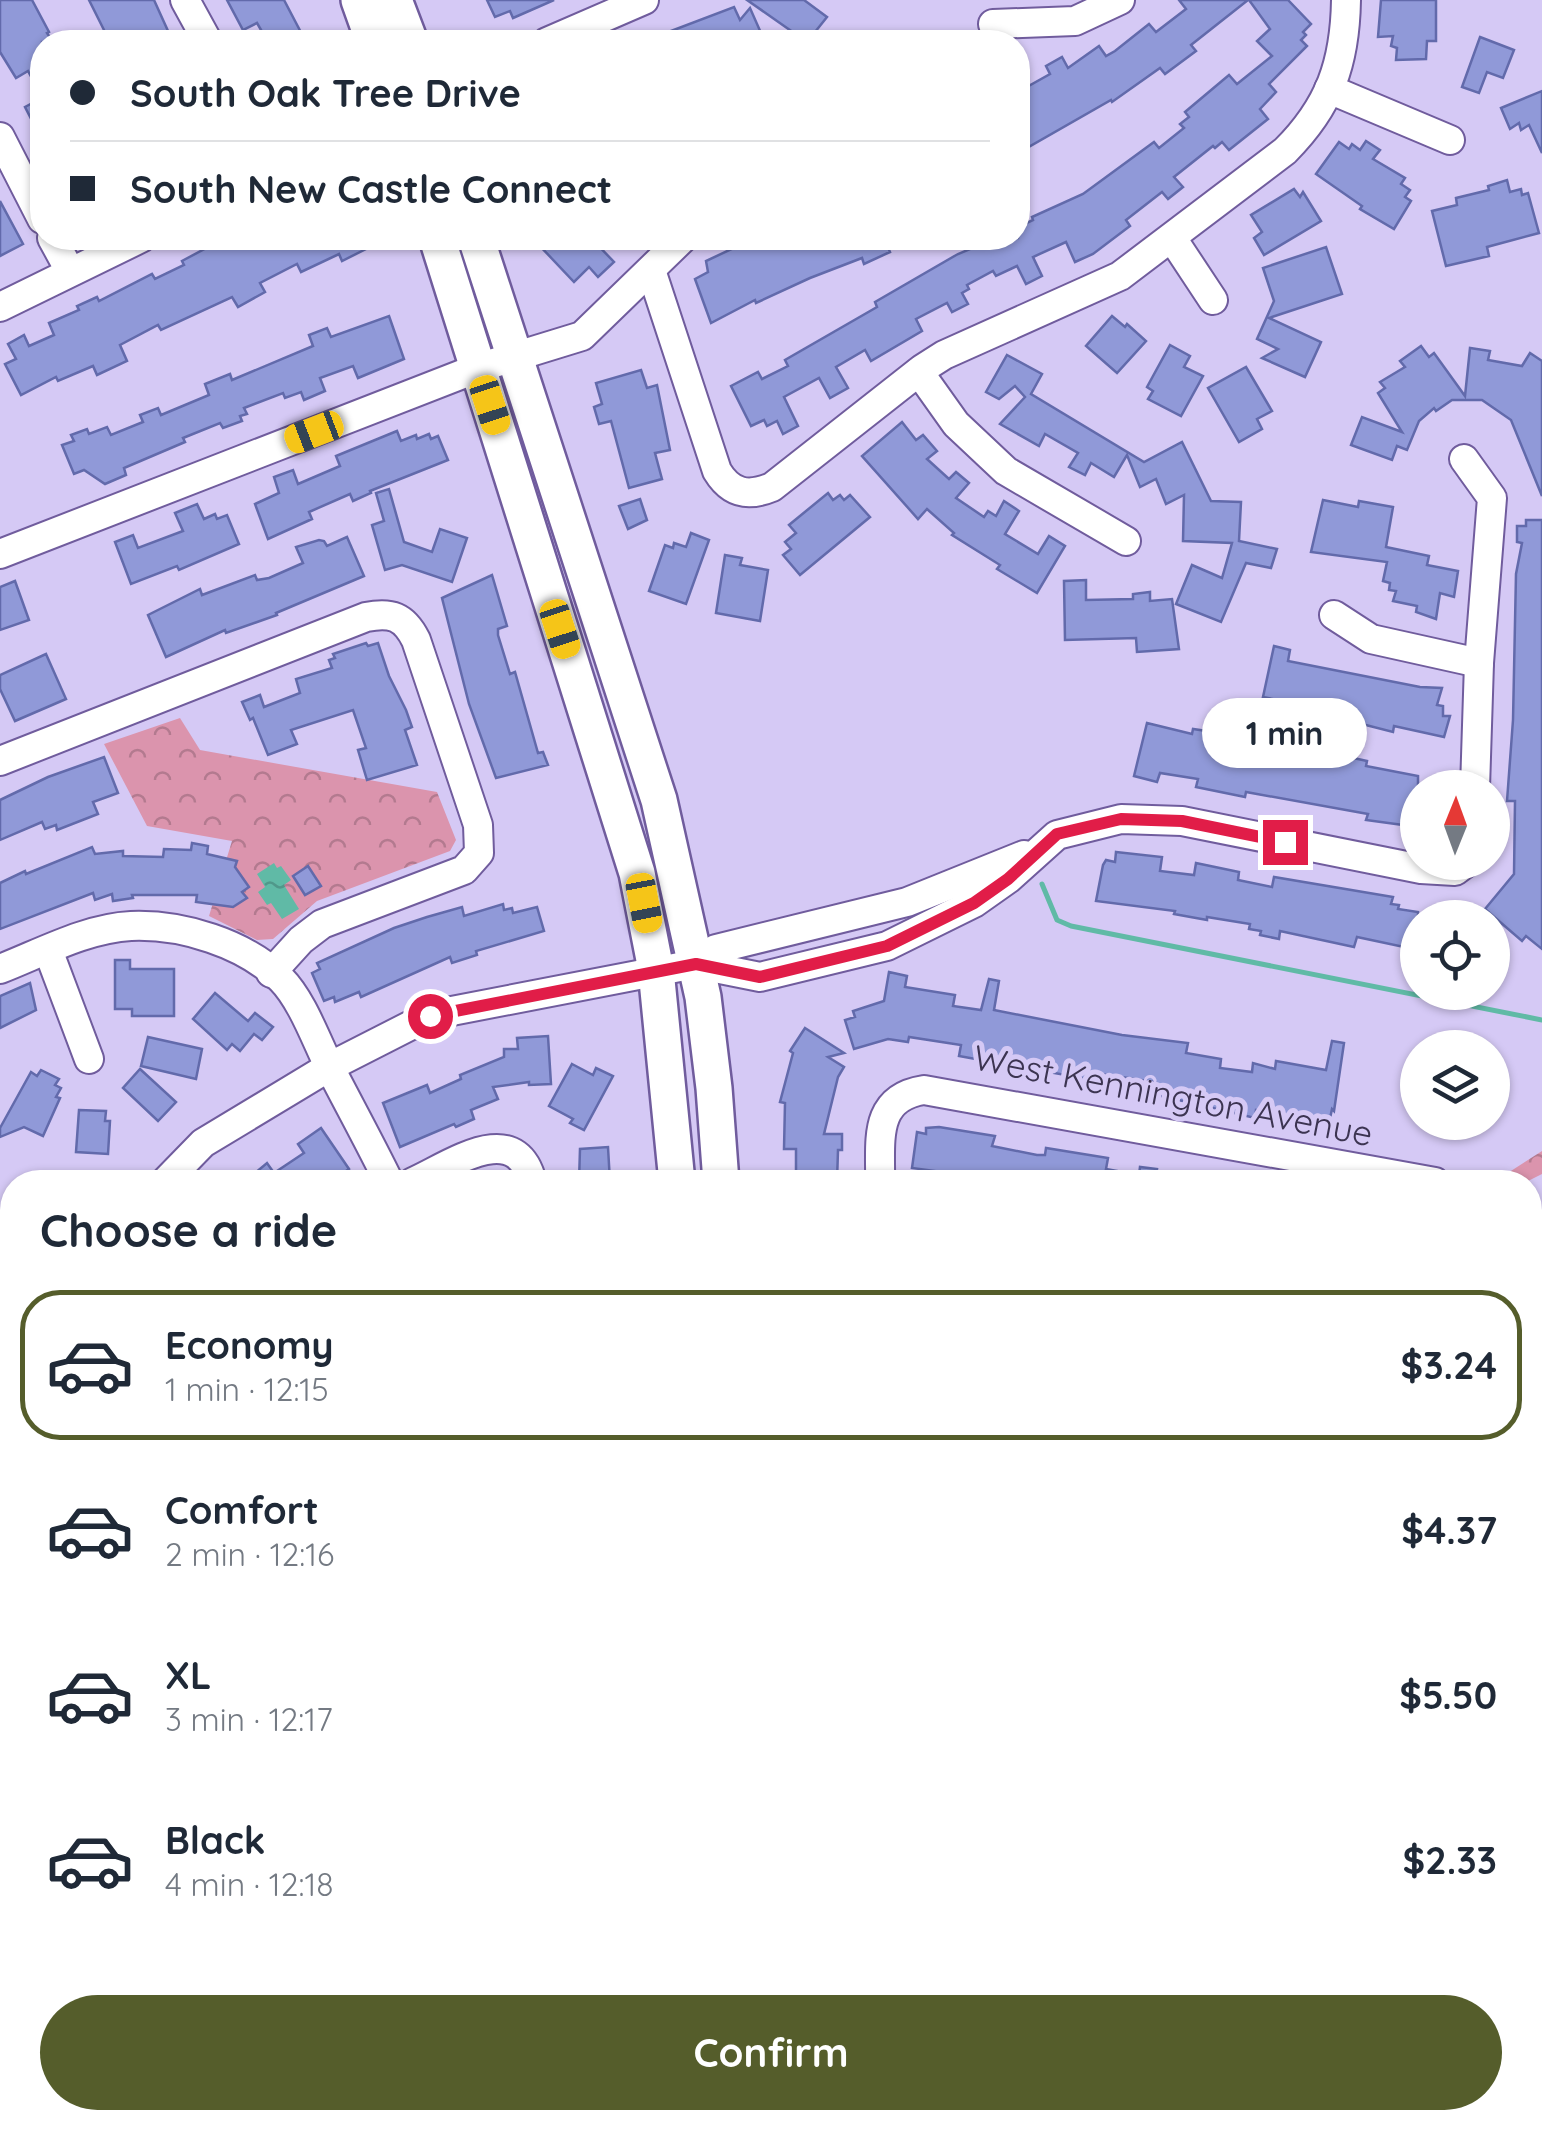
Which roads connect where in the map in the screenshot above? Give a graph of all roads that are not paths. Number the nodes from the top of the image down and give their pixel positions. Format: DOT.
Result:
graph roads {
  1 [pos="186,0"];
  2 [pos="359,0"];
  3 [pos="394,0"];
  4 [pos="644,0"];
  5 [pos="1120,0"];
  6 [pos="1346,0"];
  7 [pos="990,22"];
  8 [pos="202,30"];
  9 [pos="370,30"];
  10 [pos="405,30"];
  11 [pos="575,30"];
  12 [pos="1329,88"];
  13 [pos="0,138"];
  14 [pos="1450,140"];
  15 [pos="30,196"];
  16 [pos="1172,238"];
  17 [pos="59,250"];
  18 [pos="116,250"];
  19 [pos="442,250"];
  20 [pos="480,250"];
  21 [pos="671,250"];
  22 [pos="651,270"];
  23 [pos="70,271"];
  24 [pos="1212,300"];
  25 [pos="0,307"];
  26 [pos="515,356"];
  27 [pos="478,368"];
  28 [pos="919,372"];
  29 [pos="1464,459"];
  30 [pos="1126,541"];
  31 [pos="0,554"];
  32 [pos="1334,614"];
  33 [pos="1479,663"];
  34 [pos="0,761"];
  35 [pos="1476,770"];
  36 [pos="1400,865"];
  37 [pos="48,950"];
  38 [pos="696,964"];
  39 [pos="0,969"];
  40 [pos="656,970"];
  41 [pos="272,973"];
  42 [pos="89,1058"];
  43 [pos="330,1067"];
  44 [pos="177,1170"];
  45 [pos="383,1170"];
  46 [pos="441,1170"];
  47 [pos="528,1170"];
  48 [pos="677,1170"];
  49 [pos="721,1170"];
  50 [pos="880,1170"];
  51 [pos="1371,1170"];
  1 -- 8 [label="street"];
  2 -- 9 [label="main road"];
  3 -- 10 [label="main road"];
  4 -- 11 [label="street"];
  5 -- 7 [label="street"];
  6 -- 12 [label="street"];
  12 -- 14 [label="street"];
  12 -- 16 [label="street"];
  13 -- 15 [label="street"];
  16 -- 24 [label="street"];
  16 -- 28 [label="street"];
  17 -- 23 [label="street"];
  18 -- 23 [label="street"];
  19 -- 27 [label="main road"];
  20 -- 26 [label="main road"];
  21 -- 22 [label="street"];
  22 -- 26 [label="street"];
  22 -- 28 [label="street"];
  23 -- 25 [label="street"];
  26 -- 27 [label="street"];
  26 -- 38 [label="main road"];
  27 -- 31 [label="street"];
  27 -- 40 [label="main road"];
  28 -- 30 [label="street"];
  29 -- 33 [label="street"];
  32 -- 33 [label="street"];
  33 -- 35 [label="street"];
  34 -- 41 [label="street"];
  36 -- 38 [label="street"];
  37 -- 39 [label="street"];
  37 -- 41 [label="street"];
  37 -- 42 [label="street"];
  38 -- 40 [label="street"];
  38 -- 49 [label="main road"];
  40 -- 43 [label="street"];
  40 -- 48 [label="main road"];
  41 -- 43 [label="street"];
  43 -- 44 [label="street"];
  43 -- 45 [label="street"];
  46 -- 47 [label="street"];
  50 -- 51 [label="street, West Kennington Avenue"];
}
